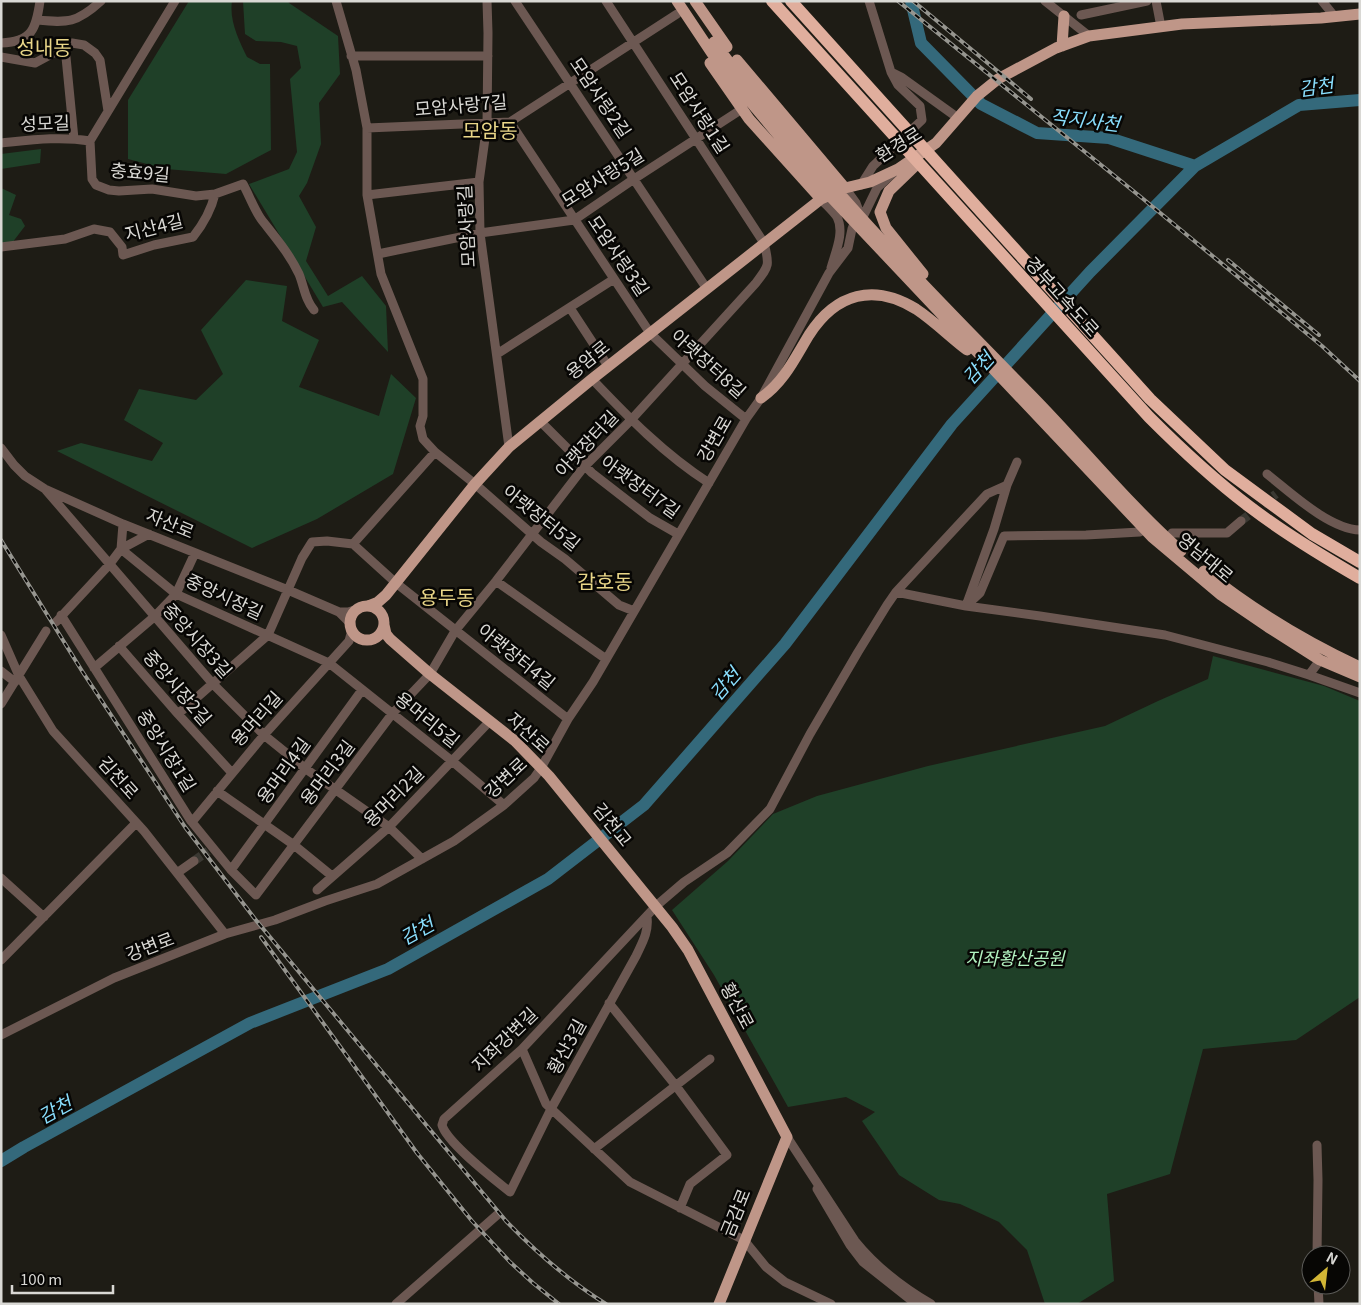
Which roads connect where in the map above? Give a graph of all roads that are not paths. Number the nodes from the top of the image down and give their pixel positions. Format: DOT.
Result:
graph roads {
  1 [pos="40,1"];
  2 [pos="101,1"];
  3 [pos="175,1"];
  4 [pos="336,1"];
  5 [pos="487,1"];
  6 [pos="515,1"];
  7 [pos="606,1"];
  8 [pos="669,1"];
  9 [pos="677,1"];
  10 [pos="686,1"];
  11 [pos="695,1"];
  12 [pos="772,1"];
  13 [pos="791,1"];
  14 [pos="870,1"];
  15 [pos="1045,1"];
  16 [pos="1147,1"];
  17 [pos="1156,1"];
  18 [pos="1322,1"];
  19 [pos="677,14"];
  20 [pos="1081,14"];
  21 [pos="1360,14"];
  22 [pos="1064,16"];
  23 [pos="1334,17"];
  24 [pos="37,20"];
  25 [pos="1161,27"];
  26 [pos="1088,36"];
  27 [pos="633,42"];
  28 [pos="1,43"];
  29 [pos="65,47"];
  30 [pos="1059,47"];
  31 [pos="351,56"];
  32 [pos="488,56"];
  33 [pos="1,57"];
  34 [pos="891,72"];
  35 [pos="571,84"];
  36 [pos="742,109"];
  37 [pos="108,111"];
  38 [pos="959,117"];
  39 [pos="510,122"];
  40 [pos="486,124"];
  41 [pos="367,128"];
  42 [pos="74,138"];
  43 [pos="696,139"];
  44 [pos="1,142"];
  45 [pos="90,142"];
  46 [pos="936,143"];
  47 [pos="898,169"];
  48 [pos="634,179"];
  49 [pos="479,182"];
  50 [pos="861,185"];
  51 [pos="845,188"];
  52 [pos="215,194"];
  53 [pos="367,195"];
  54 [pos="821,199"];
  55 [pos="574,220"];
  56 [pos="480,234"];
  57 [pos="764,243"];
  58 [pos="1,247"];
  59 [pos="848,248"];
  60 [pos="378,254"];
  61 [pos="829,273"];
  62 [pos="614,279"];
  63 [pos="707,289"];
  64 [pos="570,308"];
  65 [pos="314,310"];
  66 [pos="650,333"];
  67 [pos="497,354"];
  68 [pos="682,364"];
  69 [pos="608,366"];
  70 [pos="997,368"];
  71 [pos="592,379"];
  72 [pos="761,398"];
  73 [pos="746,419"];
  74 [pos="631,420"];
  75 [pos="540,421"];
  76 [pos="1058,430"];
  77 [pos="509,447"];
  78 [pos="1,448"];
  79 [pos="435,452"];
  80 [pos="1017,462"];
  81 [pos="584,466"];
  82 [pos="1267,474"];
  83 [pos="709,482"];
  84 [pos="475,484"];
  85 [pos="1007,484"];
  86 [pos="1282,486"];
  87 [pos="45,488"];
  88 [pos="1276,494"];
  89 [pos="1241,521"];
  90 [pos="123,524"];
  91 [pos="1360,530"];
  92 [pos="1140,532"];
  93 [pos="149,534"];
  94 [pos="532,534"];
  95 [pos="678,534"];
  96 [pos="1172,534"];
  97 [pos="354,544"];
  98 [pos="121,549"];
  99 [pos="195,553"];
  100 [pos="1360,562"];
  101 [pos="109,565"];
  102 [pos="1360,578"];
  103 [pos="496,581"];
  104 [pos="396,582"];
  105 [pos="288,590"];
  106 [pos="896,592"];
  107 [pos="176,594"];
  108 [pos="386,595"];
  109 [pos="966,606"];
  110 [pos="363,608"];
  111 [pos="634,611"];
  112 [pos="339,612"];
  113 [pos="154,617"];
  114 [pos="383,620"];
  115 [pos="456,630"];
  116 [pos="46,631"];
  117 [pos="353,633"];
  118 [pos="268,635"];
  119 [pos="2,638"];
  120 [pos="376,638"];
  121 [pos="390,639"];
  122 [pos="120,646"];
  123 [pos="606,660"];
  124 [pos="1320,660"];
  125 [pos="329,663"];
  126 [pos="1360,667"];
  127 [pos="94,668"];
  128 [pos="1,671"];
  129 [pos="430,674"];
  130 [pos="1309,675"];
  131 [pos="1360,677"];
  132 [pos="17,679"];
  133 [pos="213,684"];
  134 [pos="362,690"];
  135 [pos="1360,693"];
  136 [pos="1,704"];
  137 [pos="178,714"];
  138 [pos="392,714"];
  139 [pos="568,720"];
  140 [pos="489,722"];
  141 [pos="264,735"];
  142 [pos="452,761"];
  143 [pos="306,768"];
  144 [pos="545,772"];
  145 [pos="232,773"];
  146 [pos="336,789"];
  147 [pos="217,791"];
  148 [pos="504,805"];
  149 [pos="192,822"];
  150 [pos="136,823"];
  151 [pos="264,826"];
  152 [pos="388,827"];
  153 [pos="294,845"];
  154 [pos="422,859"];
  155 [pos="194,861"];
  156 [pos="231,870"];
  157 [pos="177,873"];
  158 [pos="332,876"];
  159 [pos="1,878"];
  160 [pos="317,890"];
  161 [pos="256,895"];
  162 [pos="648,896"];
  163 [pos="656,906"];
  164 [pos="44,917"];
  165 [pos="647,917"];
  166 [pos="226,934"];
  167 [pos="1,960"];
  168 [pos="609,1003"];
  169 [pos="1,1035"];
  170 [pos="522,1049"];
  171 [pos="710,1059"];
  172 [pos="676,1086"];
  173 [pos="551,1109"];
  174 [pos="787,1137"];
  175 [pos="1317,1145"];
  176 [pos="594,1149"];
  177 [pos="510,1192"];
  178 [pos="680,1208"];
  179 [pos="497,1215"];
  180 [pos="744,1240"];
  181 [pos="1317,1245"];
  182 [pos="396,1304"];
  183 [pos="719,1304"];
  184 [pos="831,1304"];
  185 [pos="916,1304"];
  186 [pos="931,1304"];
  1 -- 24 [label="street"];
  2 -- 24 [label="street"];
  3 -- 37 [label="street"];
  4 -- 31 [label="street, 아랫장터5길"];
  5 -- 32 [label="street, 모암사랑길"];
  6 -- 35 [label="street, 모암사랑2길"];
  7 -- 27 [label="street, 모암사랑1길"];
  8 -- 19 [label="main road"];
  9 -- 70 [label="main road"];
  10 -- 70 [label="main road"];
  11 -- 51 [label="main road"];
  12 -- 102 [label="highway, 경부고속도로"];
  13 -- 100 [label="highway, 경부고속도로"];
  14 -- 34 [label="street"];
  15 -- 22 [label="street"];
  16 -- 20 [label="street"];
  17 -- 25 [label="street"];
  18 -- 23 [label="street"];
  19 -- 27 [label="street, 모암사랑7길"];
  19 -- 36 [label="main road"];
  21 -- 23 [label="main road"];
  22 -- 26 [label="street"];
  22 -- 30 [label="main road"];
  23 -- 25 [label="main road"];
  24 -- 28 [label="street"];
  25 -- 26 [label="main road"];
  26 -- 30 [label="main road"];
  27 -- 35 [label="street, 모암사랑7길"];
  27 -- 43 [label="street, 모암사랑1길"];
  29 -- 33 [label="street"];
  29 -- 37 [label="street"];
  29 -- 42 [label="street"];
  30 -- 38 [label="main road, 환경로"];
  31 -- 32 [label="street"];
  31 -- 41 [label="street, 아랫장터5길"];
  32 -- 40 [label="street, 모암사랑길"];
  34 -- 38 [label="street"];
  34 -- 50 [label="street"];
  35 -- 39 [label="street, 모암사랑7길"];
  35 -- 48 [label="street, 모암사랑2길"];
  36 -- 43 [label="street, 모암사랑5길"];
  36 -- 54 [label="main road"];
  37 -- 45 [label="street"];
  38 -- 46 [label="main road, 환경로"];
  39 -- 40 [label="street, 모암사랑7길"];
  39 -- 55 [label="street, 모암사랑3길"];
  40 -- 41 [label="street, 모암사랑7길"];
  40 -- 49 [label="street, 모암사랑길"];
  41 -- 53 [label="street, 아랫장터5길"];
  42 -- 44 [label="street, 성모길"];
  42 -- 45 [label="street, 성모길"];
  43 -- 48 [label="street, 모암사랑5길"];
  43 -- 57 [label="street, 모암사랑1길"];
  45 -- 52 [label="street, 충효9길"];
  46 -- 47 [label="main road, 환경로"];
  46 -- 70 [label="main road"];
  47 -- 50 [label="main road, 환경로"];
  47 -- 59 [label="street"];
  48 -- 55 [label="street, 모암사랑5길"];
  48 -- 63 [label="street, 모암사랑2길"];
  49 -- 53 [label="street"];
  49 -- 56 [label="street, 모암사랑길"];
  50 -- 51 [label="main road, 환경로"];
  51 -- 54 [label="main road, 용암로"];
  51 -- 59 [label="street, 강변로"];
  52 -- 58 [label="street, 지산4길"];
  52 -- 65 [label="street, 충효9길"];
  53 -- 60 [label="street, 아랫장터5길"];
  54 -- 57 [label="main road, 용암로"];
  54 -- 61 [label="street, 강변로"];
  55 -- 56 [label="street, 모암사랑5길"];
  55 -- 62 [label="street, 모암사랑3길"];
  56 -- 60 [label="street, 모암사랑5길"];
  56 -- 67 [label="street, 모암사랑길"];
  57 -- 63 [label="main road, 용암로"];
  57 -- 68 [label="street, 아랫장터길"];
  59 -- 61 [label="street, 강변로"];
  60 -- 79 [label="street, 아랫장터5길"];
  61 -- 72 [label="street, 강변로"];
  62 -- 64 [label="street"];
  62 -- 66 [label="street, 모암사랑3길"];
  63 -- 66 [label="main road, 용암로"];
  64 -- 67 [label="street"];
  64 -- 69 [label="street"];
  66 -- 68 [label="street, 아랫장터8길"];
  66 -- 69 [label="main road, 용암로"];
  67 -- 77 [label="street, 모암사랑길"];
  68 -- 73 [label="street, 아랫장터8길"];
  68 -- 74 [label="street, 아랫장터길"];
  69 -- 71 [label="main road, 용암로"];
  70 -- 72 [label="main road"];
  70 -- 76 [label="main road"];
  71 -- 74 [label="street"];
  71 -- 75 [label="main road, 용암로"];
  72 -- 73 [label="street, 강변로"];
  73 -- 83 [label="street, 강변로"];
  74 -- 81 [label="street, 아랫장터길"];
  74 -- 83 [label="street"];
  75 -- 77 [label="main road, 용암로"];
  75 -- 81 [label="street, 아랫장터7길"];
  76 -- 124 [label="main road, 영남대로"];
  76 -- 126 [label="main road, 영남대로"];
  77 -- 84 [label="main road, 용암로"];
  78 -- 87 [label="street, 자산로"];
  79 -- 84 [label="street, 아랫장터5길"];
  79 -- 97 [label="street"];
  80 -- 85 [label="street"];
  81 -- 94 [label="street, 아랫장터길"];
  81 -- 95 [label="street, 아랫장터7길"];
  82 -- 86 [label="street"];
  83 -- 95 [label="street, 강변로"];
  84 -- 94 [label="street, 아랫장터5길"];
  84 -- 104 [label="main road, 용암로"];
  85 -- 106 [label="street, 지좌강변길"];
  85 -- 109 [label="street"];
  86 -- 88 [label="street"];
  86 -- 91 [label="street"];
  87 -- 90 [label="street, 자산로"];
  87 -- 101 [label="street, 중앙시장3길"];
  89 -- 96 [label="street"];
  90 -- 93 [label="street, 자산로"];
  90 -- 98 [label="street"];
  92 -- 109 [label="street"];
  93 -- 98 [label="street"];
  93 -- 99 [label="street, 자산로"];
  94 -- 103 [label="street, 아랫장터길"];
  94 -- 111 [label="street, 아랫장터5길"];
  95 -- 111 [label="street, 강변로"];
  97 -- 104 [label="street, 아랫장터4길"];
  97 -- 105 [label="street"];
  98 -- 101 [label="street"];
  98 -- 107 [label="street, 중앙시장길"];
  99 -- 105 [label="street, 자산로"];
  99 -- 107 [label="street"];
  101 -- 113 [label="street, 중앙시장3길"];
  101 -- 127 [label="street, 중앙시장1길"];
  103 -- 115 [label="street, 아랫장터길"];
  103 -- 123 [label="street"];
  104 -- 108 [label="main road, 용암로"];
  104 -- 115 [label="street, 아랫장터4길"];
  105 -- 112 [label="street, 자산로"];
  105 -- 118 [label="street"];
  106 -- 109 [label="street"];
  106 -- 163 [label="street, 지좌강변길"];
  107 -- 113 [label="street"];
  107 -- 118 [label="street, 중앙시장길"];
  108 -- 110 [label="main road"];
  108 -- 114 [label="main road"];
  109 -- 130 [label="street"];
  110 -- 112 [label="street"];
  110 -- 114 [label="main road"];
  110 -- 117 [label="main road"];
  111 -- 123 [label="street, 강변로"];
  112 -- 117 [label="street"];
  113 -- 122 [label="street"];
  113 -- 133 [label="street, 중앙시장3길"];
  114 -- 120 [label="main road"];
  114 -- 121 [label="main road"];
  115 -- 129 [label="street, 아랫장터길"];
  115 -- 139 [label="street, 아랫장터4길"];
  116 -- 132 [label="street"];
  117 -- 120 [label="main road"];
  117 -- 125 [label="street, 용머리길"];
  118 -- 125 [label="street, 중앙시장길"];
  118 -- 133 [label="street"];
  119 -- 132 [label="street, 김천로"];
  120 -- 121 [label="main road"];
  121 -- 129 [label="main road, 자산로"];
  122 -- 127 [label="street"];
  122 -- 137 [label="street, 중앙시장2길"];
  123 -- 139 [label="street, 강변로"];
  124 -- 130 [label="street"];
  124 -- 131 [label="main road, 영남대로"];
  125 -- 134 [label="street, 용머리5길"];
  125 -- 141 [label="street, 용머리길"];
  127 -- 149 [label="street, 중앙시장1길"];
  128 -- 132 [label="street"];
  129 -- 138 [label="street, 용머리3길"];
  129 -- 140 [label="main road, 자산로"];
  130 -- 135 [label="street"];
  132 -- 136 [label="street"];
  132 -- 150 [label="street, 김천로"];
  133 -- 137 [label="street"];
  133 -- 141 [label="street, 중앙시장3길"];
  134 -- 138 [label="street, 용머리5길"];
  134 -- 143 [label="street, 용머리4길"];
  137 -- 145 [label="street, 중앙시장2길"];
  138 -- 142 [label="street, 용머리5길"];
  138 -- 146 [label="street, 용머리3길"];
  139 -- 144 [label="street, 강변로"];
  140 -- 142 [label="street, 용머리2길"];
  140 -- 144 [label="main road, 자산로"];
  141 -- 143 [label="street, 중앙시장3길"];
  141 -- 145 [label="street, 용머리길"];
  142 -- 148 [label="street, 용머리5길"];
  142 -- 152 [label="street, 용머리2길"];
  143 -- 146 [label="street, 중앙시장3길"];
  143 -- 151 [label="street, 용머리4길"];
  144 -- 148 [label="street, 강변로"];
  144 -- 162 [label="main road, 김천교"];
  145 -- 147 [label="street, 용머리길"];
  146 -- 152 [label="street, 중앙시장3길"];
  146 -- 153 [label="street, 용머리3길"];
  147 -- 149 [label="street, 용머리길"];
  147 -- 151 [label="street"];
  148 -- 154 [label="street, 강변로"];
  149 -- 156 [label="street, 중앙시장1길"];
  150 -- 157 [label="street, 김천로"];
  150 -- 164 [label="street"];
  151 -- 153 [label="street"];
  151 -- 156 [label="street, 용머리4길"];
  152 -- 154 [label="street, 중앙시장3길"];
  152 -- 158 [label="street, 용머리2길"];
  153 -- 158 [label="street"];
  153 -- 161 [label="street, 용머리3길"];
  154 -- 166 [label="street, 강변로"];
  155 -- 157 [label="street"];
  156 -- 161 [label="street, 중앙시장1길"];
  157 -- 166 [label="street, 김천로"];
  158 -- 160 [label="street, 용머리2길"];
  159 -- 164 [label="street"];
  162 -- 163 [label="main road, 황산로"];
  163 -- 165 [label="street, 지좌강변길"];
  163 -- 174 [label="main road, 황산로"];
  164 -- 167 [label="street"];
  165 -- 168 [label="street, 황산3길"];
  165 -- 170 [label="street, 지좌강변길"];
  166 -- 169 [label="street, 강변로"];
  168 -- 172 [label="street"];
  168 -- 173 [label="street, 황산3길"];
  170 -- 173 [label="street"];
  170 -- 177 [label="street, 지좌강변길"];
  171 -- 172 [label="street"];
  172 -- 176 [label="street"];
  172 -- 178 [label="street"];
  173 -- 176 [label="street"];
  173 -- 177 [label="street, 황산3길"];
  174 -- 180 [label="main road, 금감로"];
  174 -- 185 [label="street, 황산로"];
  174 -- 186 [label="street, 황산로"];
  175 -- 181 [label="street"];
  176 -- 178 [label="street"];
  178 -- 180 [label="street"];
  179 -- 182 [label="street"];
  180 -- 183 [label="main road, 금감로"];
  180 -- 184 [label="street"];
}
